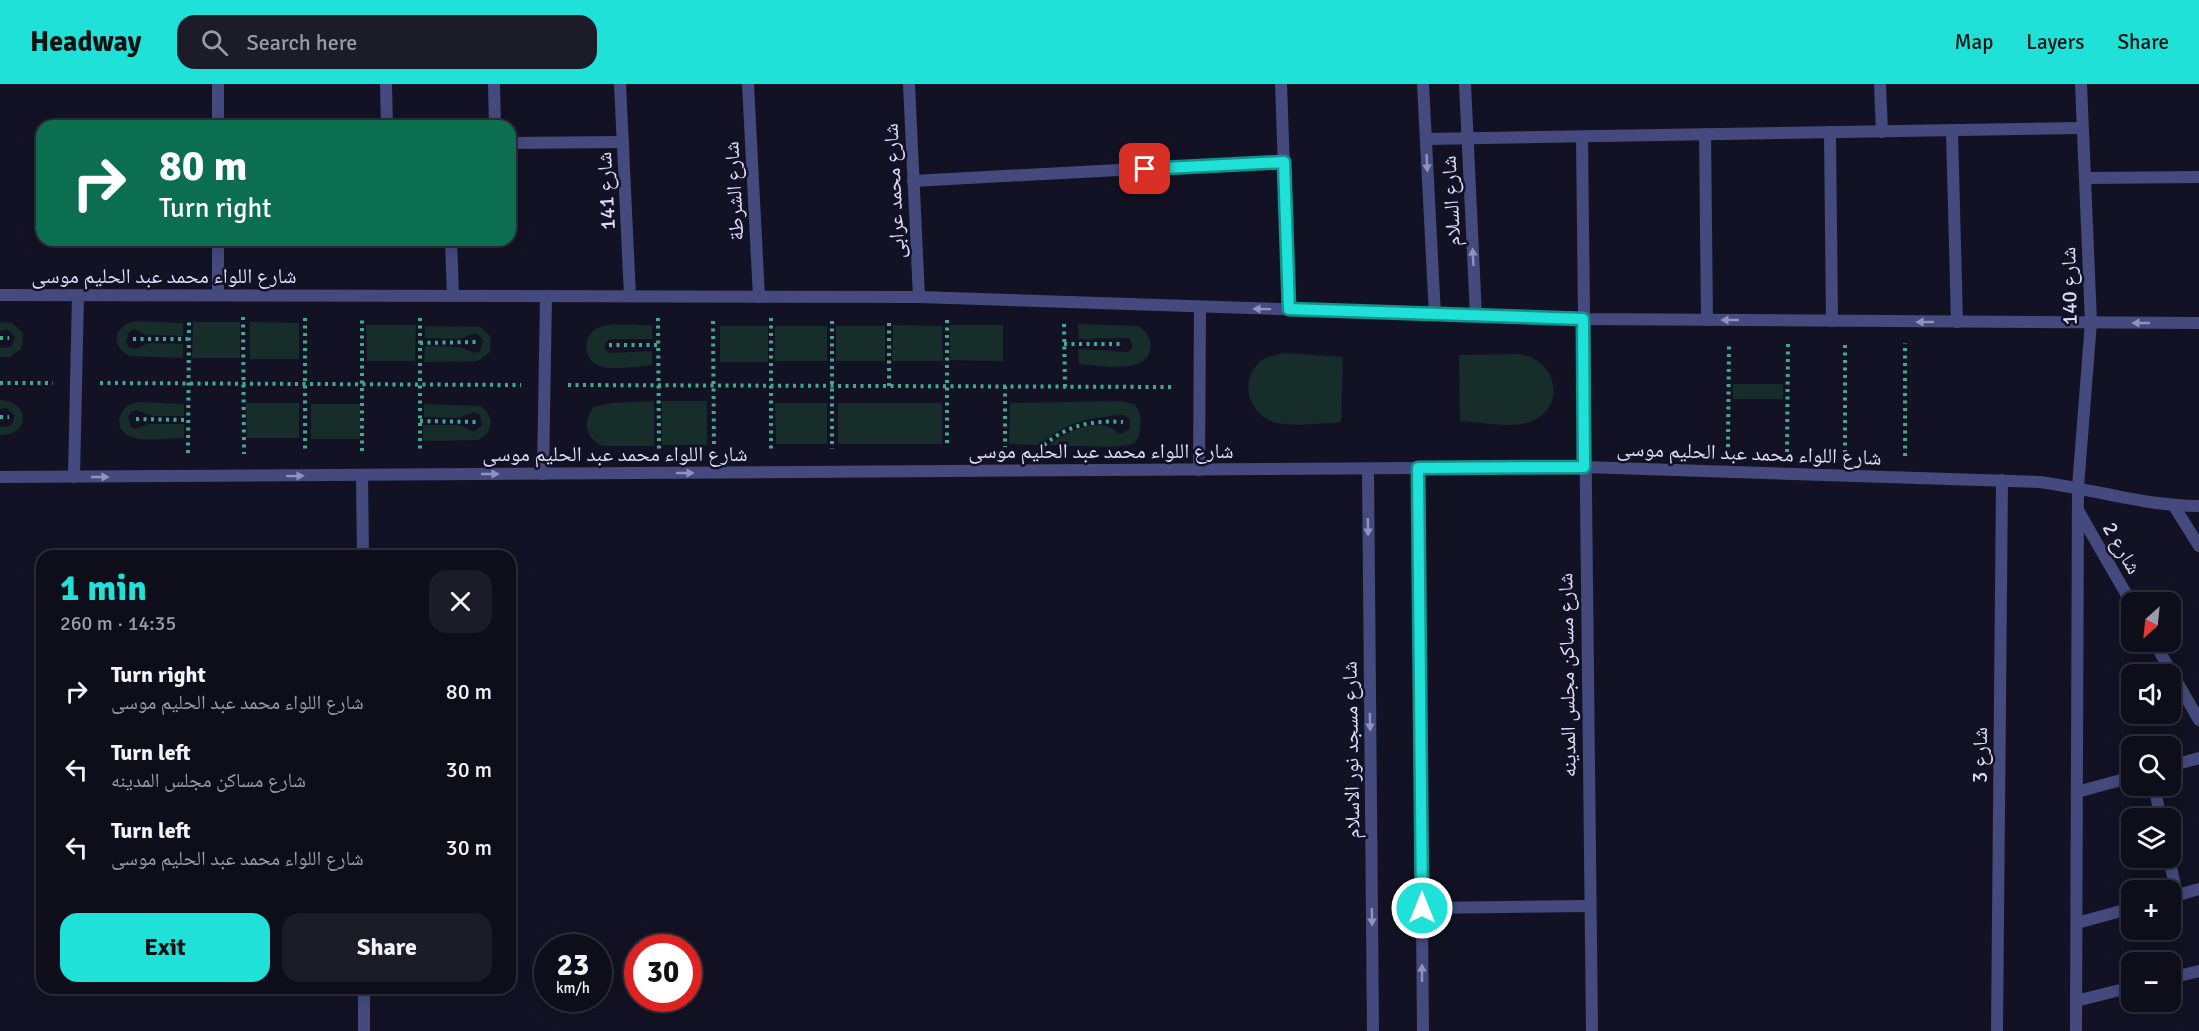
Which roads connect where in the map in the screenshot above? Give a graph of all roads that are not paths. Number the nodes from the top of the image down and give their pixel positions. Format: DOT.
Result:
graph roads {
  1 [pos="218,84"];
  2 [pos="386,84"];
  3 [pos="494,84"];
  4 [pos="620,84"];
  5 [pos="748,84"];
  6 [pos="909,84"];
  7 [pos="1281,84"];
  8 [pos="1423,84"];
  9 [pos="1465,84"];
  10 [pos="1880,84"];
  11 [pos="2081,84"];
  12 [pos="218,120"];
  13 [pos="387,120"];
  14 [pos="495,120"];
  15 [pos="2082,128"];
  16 [pos="1952,131"];
  17 [pos="1830,132"];
  18 [pos="1882,132"];
  19 [pos="1706,134"];
  20 [pos="1582,137"];
  21 [pos="1468,138"];
  22 [pos="1426,139"];
  23 [pos="623,142"];
  24 [pos="516,143"];
  25 [pos="1284,162"];
  26 [pos="2199,177"];
  27 [pos="2085,178"];
  28 [pos="913,181"];
  29 [pos="218,246"];
  30 [pos="452,246"];
  31 [pos="0,295"];
  32 [pos="78,295"];
  33 [pos="218,296"];
  34 [pos="453,296"];
  35 [pos="546,296"];
  36 [pos="630,296"];
  37 [pos="765,297"];
  38 [pos="919,297"];
  39 [pos="1200,307"];
  40 [pos="1289,309"];
  41 [pos="1435,315"];
  42 [pos="1476,316"];
  43 [pos="1583,319"];
  44 [pos="1707,320"];
  45 [pos="1832,321"];
  46 [pos="1957,322"];
  47 [pos="2091,322"];
  48 [pos="2199,323"];
  49 [pos="1584,467"];
  50 [pos="1418,468"];
  51 [pos="1368,469"];
  52 [pos="1199,470"];
  53 [pos="543,474"];
  54 [pos="362,475"];
  55 [pos="0,477"];
  56 [pos="74,477"];
  57 [pos="2002,480"];
  58 [pos="2078,487"];
  59 [pos="2174,506"];
  60 [pos="2199,506"];
  61 [pos="2078,511"];
  62 [pos="2199,546"];
  63 [pos="363,550"];
  64 [pos="2125,592"];
  65 [pos="2160,652"];
  66 [pos="2199,720"];
  67 [pos="2199,758"];
  68 [pos="2181,763"];
  69 [pos="2121,780"];
  70 [pos="2077,792"];
  71 [pos="2199,889"];
  72 [pos="2181,894"];
  73 [pos="1590,906"];
  74 [pos="1422,908"];
  75 [pos="2121,911"];
  76 [pos="2077,923"];
  77 [pos="2199,971"];
  78 [pos="2181,975"];
  79 [pos="2121,990"];
  80 [pos="364,994"];
  81 [pos="2076,1001"];
  82 [pos="364,1031"];
  83 [pos="1373,1031"];
  84 [pos="1422,1031"];
  85 [pos="1592,1031"];
  86 [pos="1997,1031"];
  87 [pos="2076,1031"];
  1 -- 12 [label="street"];
  2 -- 13 [label="street"];
  3 -- 14 [label="street"];
  4 -- 23 [label="street, شارع 141"];
  5 -- 37 [label="street, شارع الشرطة"];
  6 -- 28 [label="street, شارع محمد عرابى"];
  7 -- 25 [label="street"];
  8 -- 22 [label="street, شارع السلام"];
  9 -- 21 [label="street, شارع السلام"];
  10 -- 18 [label="street"];
  11 -- 15 [label="street, شارع 140"];
  15 -- 16 [label="street"];
  15 -- 27 [label="street, شارع 140"];
  16 -- 18 [label="street"];
  16 -- 46 [label="street"];
  17 -- 18 [label="street"];
  17 -- 19 [label="street"];
  17 -- 45 [label="street"];
  19 -- 20 [label="street"];
  19 -- 44 [label="street"];
  20 -- 21 [label="street"];
  20 -- 43 [label="street, شارع مساكن مجلس المدينه"];
  21 -- 22 [label="street"];
  42 -- 21 [label="street, شارع السلام, one-way"];
  22 -- 41 [label="street, شارع السلام, one-way"];
  23 -- 24 [label="street"];
  23 -- 36 [label="street, شارع 141"];
  25 -- 28 [label="street"];
  25 -- 40 [label="street"];
  26 -- 27 [label="street"];
  27 -- 47 [label="street, شارع 140"];
  28 -- 38 [label="street, شارع محمد عرابى"];
  29 -- 33 [label="street"];
  30 -- 34 [label="street"];
  31 -- 32 [label="street, شارع اللواء محمد عبد الحليم موسى"];
  32 -- 33 [label="street, شارع اللواء محمد عبد الحليم موسى"];
  32 -- 56 [label="street"];
  33 -- 34 [label="street, شارع اللواء محمد عبد الحليم موسى"];
  34 -- 35 [label="street, شارع اللواء محمد عبد الحليم موسى"];
  35 -- 36 [label="street, شارع اللواء محمد عبد الحليم موسى"];
  35 -- 53 [label="street"];
  36 -- 37 [label="street, شارع اللواء محمد عبد الحليم موسى"];
  37 -- 38 [label="street, شارع اللواء محمد عبد الحليم موسى"];
  38 -- 39 [label="street, شارع اللواء محمد عبد الحليم موسى"];
  40 -- 39 [label="street, شارع اللواء محمد عبد الحليم موسى, one-way"];
  39 -- 52 [label="street"];
  40 -- 41 [label="street, شارع اللواء محمد عبد الحليم موسى"];
  41 -- 42 [label="street, شارع اللواء محمد عبد الحليم موسى"];
  42 -- 43 [label="street, شارع اللواء محمد عبد الحليم موسى"];
  43 -- 44 [label="street, شارع اللواء محمد عبد الحليم موسى"];
  43 -- 49 [label="street, شارع مساكن مجلس المدينه"];
  45 -- 44 [label="street, شارع اللواء محمد عبد الحليم موسى, one-way"];
  46 -- 45 [label="street, شارع اللواء محمد عبد الحليم موسى, one-way"];
  46 -- 47 [label="street, شارع اللواء محمد عبد الحليم موسى"];
  48 -- 47 [label="street, شارع اللواء محمد عبد الحليم موسى, one-way"];
  47 -- 58 [label="street, شارع 140"];
  49 -- 50 [label="street, شارع اللواء محمد عبد الحليم موسى"];
  49 -- 57 [label="street, شارع اللواء محمد عبد الحليم موسى"];
  49 -- 73 [label="street, شارع مساكن مجلس المدينه"];
  50 -- 51 [label="street, شارع اللواء محمد عبد الحليم موسى"];
  50 -- 74 [label="street"];
  51 -- 52 [label="street, شارع اللواء محمد عبد الحليم موسى"];
  51 -- 83 [label="street, شارع مسجد نور الاسلام, one-way"];
  53 -- 52 [label="street, شارع اللواء محمد عبد الحليم موسى, one-way"];
  54 -- 53 [label="street, شارع اللواء محمد عبد الحليم موسى, one-way"];
  56 -- 54 [label="street, شارع اللواء محمد عبد الحليم موسى, one-way"];
  54 -- 63 [label="street"];
  55 -- 56 [label="street, شارع اللواء محمد عبد الحليم موسى"];
  57 -- 58 [label="street, شارع اللواء محمد عبد الحليم موسى"];
  57 -- 86 [label="street, شارع 3"];
  58 -- 59 [label="street, شارع اللواء محمد عبد الحليم موسى"];
  58 -- 61 [label="street, شارع 140"];
  59 -- 60 [label="street, شارع اللواء محمد عبد الحليم موسى"];
  59 -- 62 [label="street"];
  61 -- 64 [label="street, شارع 2"];
  61 -- 70 [label="street, شارع 140"];
  65 -- 66 [label="street"];
  67 -- 68 [label="street"];
  69 -- 70 [label="street"];
  70 -- 76 [label="street, شارع 140"];
  71 -- 72 [label="street"];
  73 -- 74 [label="street"];
  73 -- 85 [label="street, شارع مساكن مجلس المدينه"];
  84 -- 74 [label="street, one-way"];
  75 -- 76 [label="street"];
  76 -- 81 [label="street, شارع 140"];
  77 -- 78 [label="street"];
  79 -- 81 [label="street"];
  80 -- 82 [label="street"];
  81 -- 87 [label="street, شارع 140"];
}
